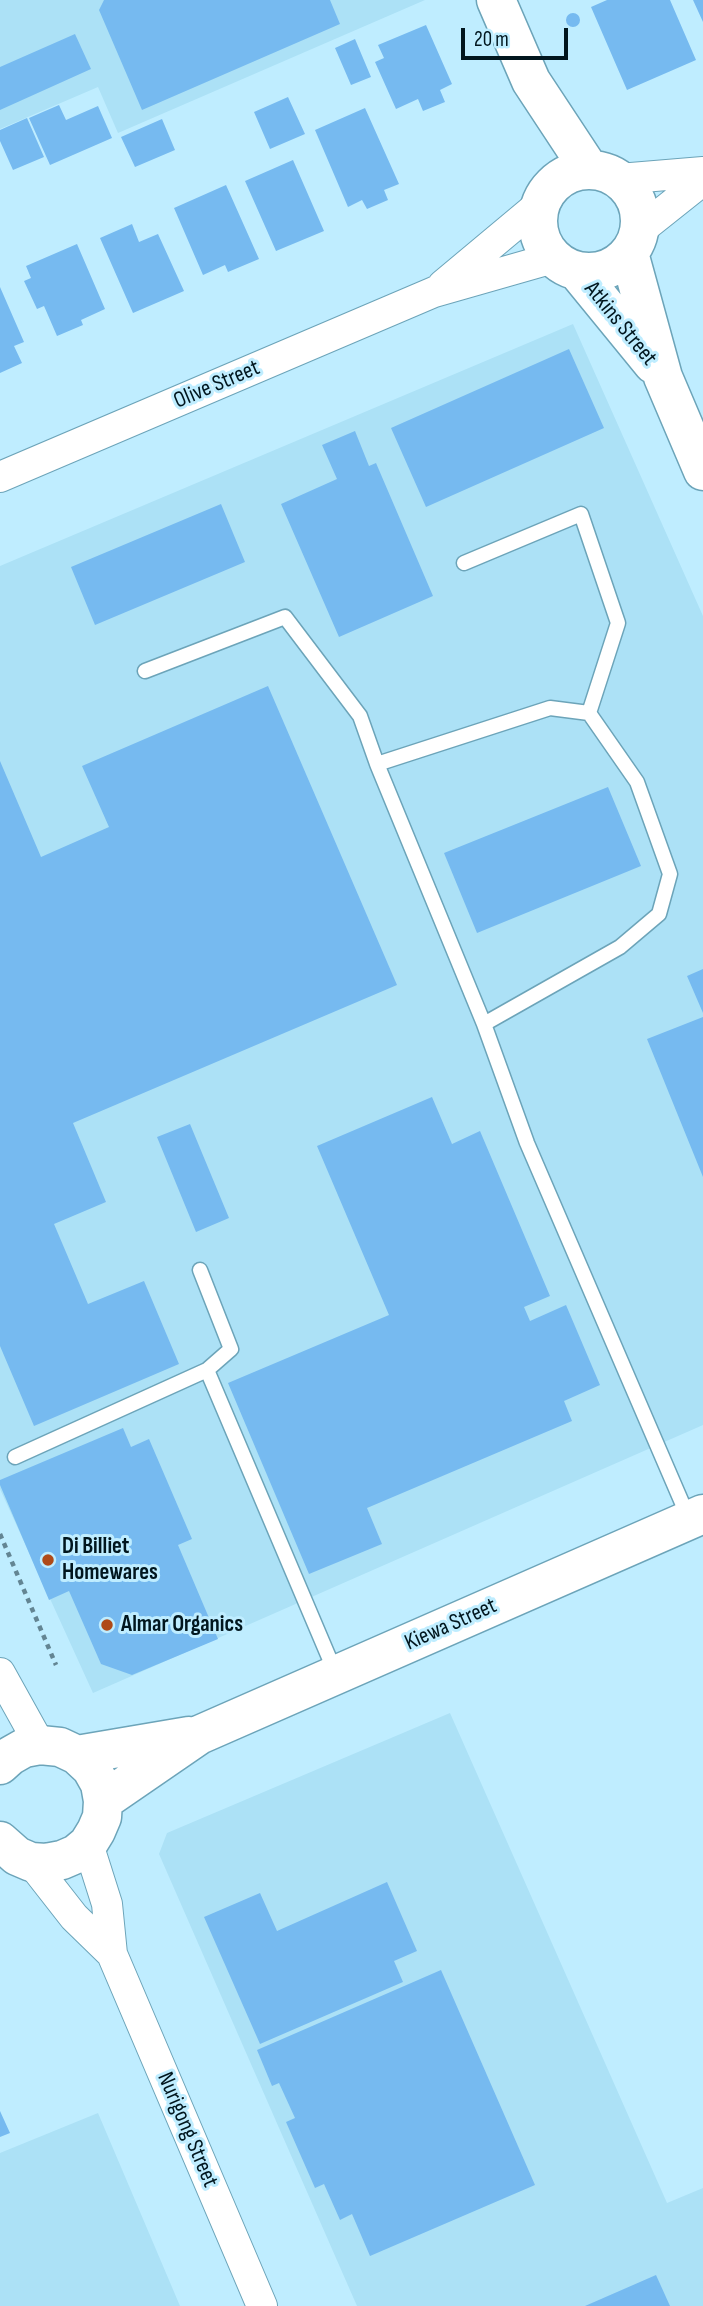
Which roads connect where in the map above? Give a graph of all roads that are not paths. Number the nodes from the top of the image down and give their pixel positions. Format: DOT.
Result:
graph roads {
  1 [pos="496,0"];
  2 [pos="531,81"];
  3 [pos="703,172"];
  4 [pos="604,174"];
  5 [pos="703,180"];
  6 [pos="544,196"];
  7 [pos="634,242"];
  8 [pos="565,264"];
  9 [pos="434,292"];
  10 [pos="663,377"];
  11 [pos="703,471"];
  12 [pos="0,477"];
  13 [pos="464,563"];
  14 [pos="145,671"];
  15 [pos="589,713"];
  16 [pos="377,764"];
  17 [pos="484,1024"];
  18 [pos="200,1270"];
  19 [pos="206,1370"];
  20 [pos="15,1457"];
  21 [pos="696,1517"];
  22 [pos="0,1673"];
  23 [pos="336,1675"];
  24 [pos="199,1735"];
  25 [pos="40,1745"];
  26 [pos="77,1755"];
  27 [pos="0,1765"];
  28 [pos="103,1801"];
  29 [pos="88,1844"];
  30 [pos="9,1850"];
  31 [pos="112,1954"];
  32 [pos="262,2306"];
  1 -- 2 [label="street"];
  2 -- 4 [label="street"];
  2 -- 6 [label="street"];
  3 -- 4 [label="street"];
  4 -- 6 [label="street"];
  4 -- 7 [label="street"];
  5 -- 7 [label="street"];
  6 -- 8 [label="street"];
  6 -- 9 [label="street, Olive Street"];
  7 -- 8 [label="street"];
  7 -- 10 [label="street, Atkins Street"];
  8 -- 9 [label="street, Olive Street"];
  8 -- 10 [label="street, Atkins Street"];
  9 -- 12 [label="street, Olive Street"];
  10 -- 11 [label="street, Atkins Street"];
  13 -- 15 [label="lane"];
  14 -- 16 [label="lane"];
  15 -- 16 [label="lane"];
  15 -- 17 [label="lane"];
  16 -- 17 [label="lane"];
  17 -- 21 [label="lane"];
  18 -- 19 [label="lane"];
  19 -- 20 [label="lane"];
  19 -- 23 [label="lane"];
  21 -- 23 [label="street, Kiewa Street"];
  22 -- 25 [label="street"];
  23 -- 24 [label="street, Kiewa Street"];
  24 -- 26 [label="street, Kiewa Street"];
  24 -- 28 [label="street, Kiewa Street"];
  25 -- 26 [label="street"];
  25 -- 27 [label="street"];
  26 -- 28 [label="street"];
  28 -- 29 [label="street"];
  29 -- 30 [label="street"];
  29 -- 31 [label="street, Nurigong Street"];
  30 -- 31 [label="street, Nurigong Street"];
  31 -- 32 [label="street, Nurigong Street"];
}
